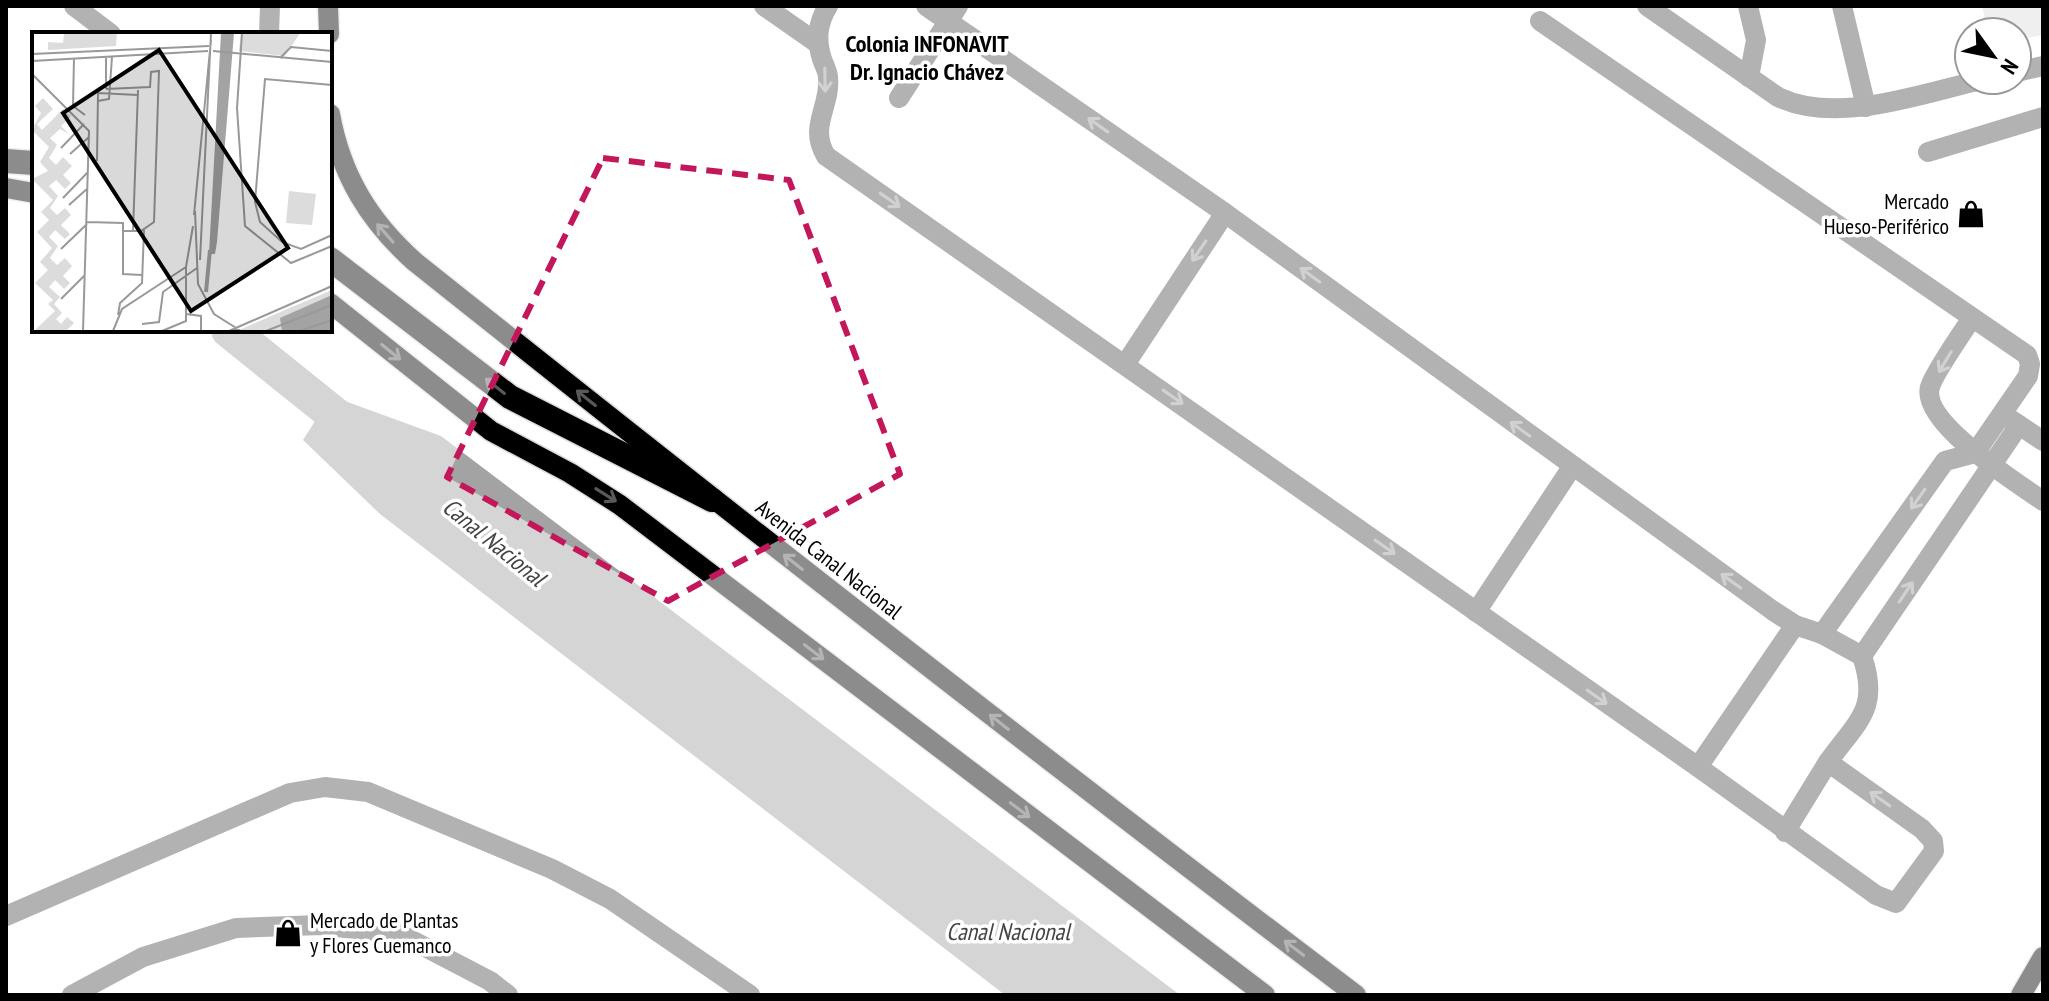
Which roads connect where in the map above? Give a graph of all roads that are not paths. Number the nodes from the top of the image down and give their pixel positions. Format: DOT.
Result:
graph roads {
  1 [pos="74,6"];
  2 [pos="270,6"];
  3 [pos="328,6"];
  4 [pos="764,6"];
  5 [pos="828,6"];
  6 [pos="926,6"];
  7 [pos="1748,6"];
  8 [pos="1842,6"];
  9 [pos="1650,7"];
  10 [pos="953,14"];
  11 [pos="1540,21"];
  12 [pos="108,32"];
  13 [pos="269,32"];
  14 [pos="329,32"];
  15 [pos="817,43"];
  16 [pos="1749,77"];
  17 [pos="1953,87"];
  18 [pos="899,98"];
  19 [pos="1866,107"];
  20 [pos="2043,117"];
  21 [pos="332,125"];
  22 [pos="1928,152"];
  23 [pos="6,161"];
  24 [pos="32,163"];
  25 [pos="337,168"];
  26 [pos="6,188"];
  27 [pos="32,193"];
  28 [pos="1225,213"];
  29 [pos="332,261"];
  30 [pos="332,305"];
  31 [pos="1972,318"];
  32 [pos="1126,363"];
  33 [pos="2011,420"];
  34 [pos="2043,441"];
  35 [pos="1984,459"];
  36 [pos="1572,467"];
  37 [pos="712,500"];
  38 [pos="2043,501"];
  39 [pos="1476,612"];
  40 [pos="1795,625"];
  41 [pos="1822,634"];
  42 [pos="1862,656"];
  43 [pos="1828,762"];
  44 [pos="1698,767"];
  45 [pos="1785,832"];
  46 [pos="6,916"];
  47 [pos="2043,957"];
  48 [pos="72,995"];
  49 [pos="508,995"];
  50 [pos="750,995"];
  51 [pos="1265,995"];
  52 [pos="1356,995"];
  53 [pos="2021,995"];
  1 -- 12 [label="street"];
  2 -- 13 [label="street"];
  3 -- 14 [label="main road"];
  4 -- 15 [label="street"];
  5 -- 15 [label="street"];
  6 -- 10 [label="street"];
  7 -- 16 [label="street"];
  8 -- 19 [label="street"];
  9 -- 16 [label="street"];
  10 -- 18 [label="street"];
  28 -- 10 [label="street, one-way"];
  11 -- 31 [label="street"];
  15 -- 32 [label="street, one-way"];
  16 -- 19 [label="street"];
  17 -- 19 [label="street"];
  20 -- 22 [label="street"];
  21 -- 25 [label="main road, Avenida Canal Nacional"];
  23 -- 24 [label="highway"];
  37 -- 25 [label="main road, Avenida Canal Nacional, one-way"];
  26 -- 27 [label="main road"];
  28 -- 32 [label="street, one-way"];
  36 -- 28 [label="street, one-way"];
  37 -- 29 [label="highway, one-way"];
  30 -- 51 [label="main road, one-way"];
  31 -- 33 [label="street"];
  31 -- 35 [label="street, one-way"];
  32 -- 39 [label="street, one-way"];
  33 -- 34 [label="street"];
  33 -- 35 [label="street"];
  35 -- 38 [label="street"];
  35 -- 41 [label="street, one-way"];
  42 -- 35 [label="street, one-way"];
  36 -- 39 [label="street"];
  40 -- 36 [label="street, one-way"];
  52 -- 37 [label="main road, Avenida Canal Nacional, one-way"];
  39 -- 44 [label="street, one-way"];
  40 -- 41 [label="street"];
  40 -- 44 [label="street"];
  41 -- 42 [label="street"];
  42 -- 43 [label="street"];
  43 -- 45 [label="street"];
  45 -- 43 [label="street, one-way"];
  44 -- 45 [label="street"];
  46 -- 50 [label="street"];
  47 -- 53 [label="main road"];
  48 -- 49 [label="street"];
}
